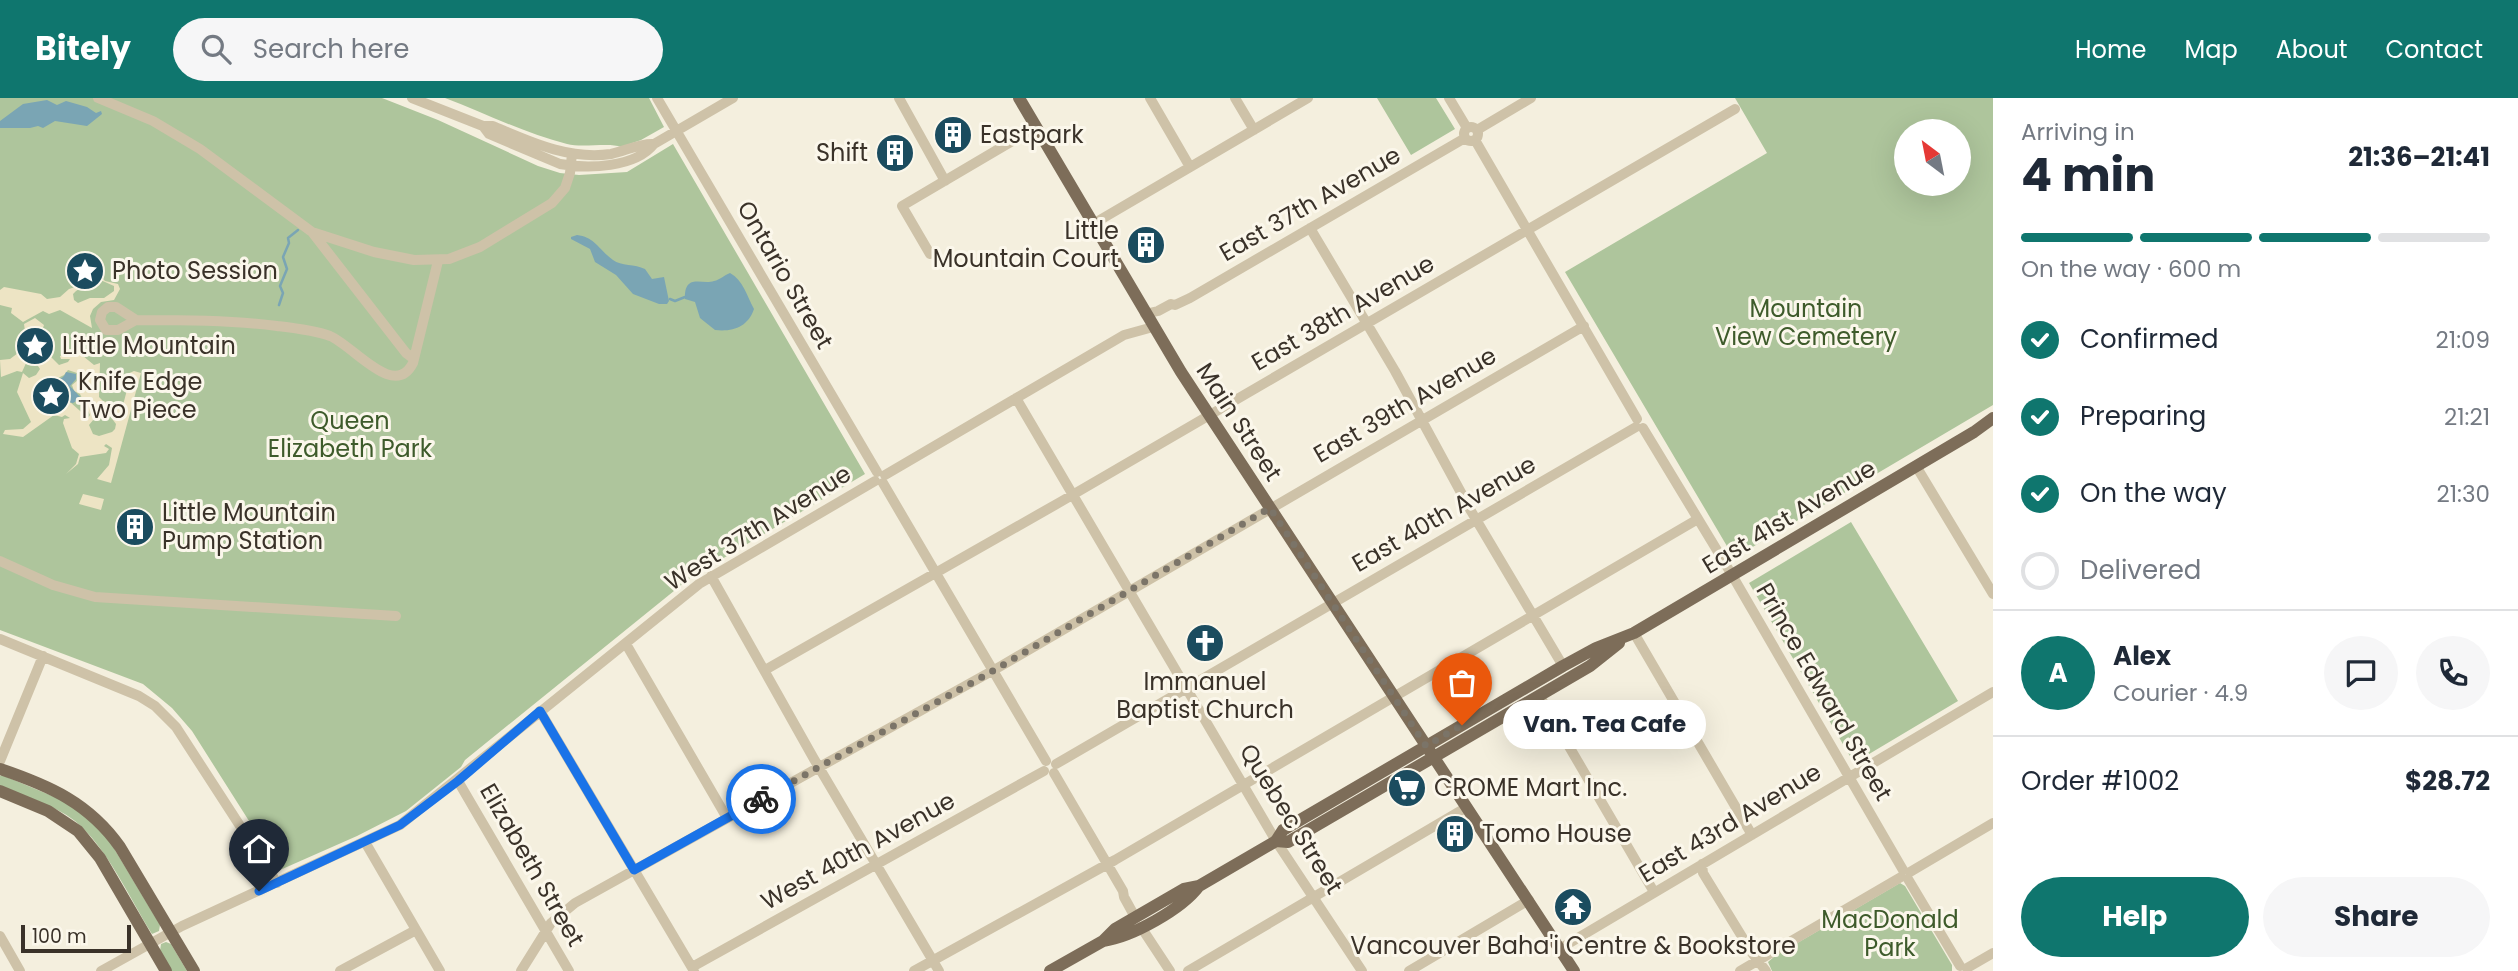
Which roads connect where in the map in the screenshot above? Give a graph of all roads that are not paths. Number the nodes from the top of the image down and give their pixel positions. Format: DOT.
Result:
graph roads {
  1 [pos="98,98"];
  2 [pos="412,98"];
  3 [pos="657,98"];
  4 [pos="733,98"];
  5 [pos="899,98"];
  6 [pos="1019,98"];
  7 [pos="1150,98"];
  8 [pos="1235,98"];
  9 [pos="1308,98"];
  10 [pos="1449,98"];
  11 [pos="1531,98"];
  12 [pos="1735,109"];
  13 [pos="483,126"];
  14 [pos="1036,127"];
  15 [pos="1254,130"];
  16 [pos="676,131"];
  17 [pos="1471,134"];
  18 [pos="654,144"];
  19 [pos="572,154"];
  20 [pos="571,166"];
  21 [pos="1190,167"];
  22 [pos="946,181"];
  23 [pos="1093,224"];
  24 [pos="1310,228"];
  25 [pos="1527,230"];
  26 [pos="312,232"];
  27 [pos="930,254"];
  28 [pos="438,261"];
  29 [pos="136,320"];
  30 [pos="1149,321"];
  31 [pos="1367,323"];
  32 [pos="1584,326"];
  33 [pos="414,359"];
  34 [pos="1016,398"];
  35 [pos="1209,415"];
  36 [pos="1993,418"];
  37 [pos="1422,420"];
  38 [pos="1993,423"];
  39 [pos="1639,424"];
  40 [pos="1974,432"];
  41 [pos="1916,466"];
  42 [pos="880,478"];
  43 [pos="1073,495"];
  44 [pos="1270,508"];
  45 [pos="1476,519"];
  46 [pos="1698,519"];
  47 [pos="0,561"];
  48 [pos="937,574"];
  49 [pos="1732,575"];
  50 [pos="710,576"];
  51 [pos="1130,591"];
  52 [pos="1993,594"];
  53 [pos="1333,603"];
  54 [pos="396,615"];
  55 [pos="1533,616"];
  56 [pos="1629,635"];
  57 [pos="0,639"];
  58 [pos="626,644"];
  59 [pos="43,656"];
  60 [pos="1563,666"];
  61 [pos="765,670"];
  62 [pos="993,671"];
  63 [pos="1187,687"];
  64 [pos="1993,692"];
  65 [pos="1539,695"];
  66 [pos="1394,697"];
  67 [pos="540,711"];
  68 [pos="1426,746"];
  69 [pos="1434,757"];
  70 [pos="0,761"];
  71 [pos="819,767"];
  72 [pos="1050,767"];
  73 [pos="0,769"];
  74 [pos="1849,777"];
  75 [pos="458,781"];
  76 [pos="1243,784"];
  77 [pos="0,792"];
  78 [pos="1467,807"];
  79 [pos="727,818"];
  80 [pos="1993,823"];
  81 [pos="1752,835"];
  82 [pos="1276,841"];
  83 [pos="365,842"];
  84 [pos="876,864"];
  85 [pos="1108,864"];
  86 [pos="1702,864"];
  87 [pos="634,870"];
  88 [pos="1906,875"];
  89 [pos="276,883"];
  90 [pos="1654,892"];
  91 [pos="1314,898"];
  92 [pos="1529,900"];
  93 [pos="1141,921"];
  94 [pos="416,930"];
  95 [pos="545,930"];
  96 [pos="171,932"];
  97 [pos="0,936"];
  98 [pos="150,944"];
  99 [pos="1561,948"];
  100 [pos="1993,953"];
  101 [pos="932,960"];
  102 [pos="1758,961"];
  103 [pos="693,969"];
  104 [pos="1963,969"];
  105 [pos="20,971"];
  106 [pos="101,971"];
  107 [pos="166,971"];
  108 [pos="194,971"];
  109 [pos="340,971"];
  110 [pos="440,971"];
  111 [pos="521,971"];
  112 [pos="569,971"];
  113 [pos="914,971"];
  114 [pos="939,971"];
  115 [pos="1050,971"];
  116 [pos="1170,971"];
  117 [pos="1188,971"];
  118 [pos="1362,971"];
  119 [pos="1409,971"];
  120 [pos="1574,971"];
  121 [pos="1740,971"];
  122 [pos="1766,971"];
  1 -- 26 [label="street"];
  2 -- 13 [label="street"];
  3 -- 16 [label="street, Ontario Street"];
  4 -- 16 [label="street"];
  5 -- 22 [label="street"];
  6 -- 14 [label="main road, Main Street"];
  7 -- 21 [label="street"];
  8 -- 15 [label="street"];
  9 -- 15 [label="street"];
  10 -- 17 [label="street, Prince Edward Street"];
  11 -- 17 [label="street, East 37th Avenue"];
  12 -- 25 [label="street, East 38th Avenue"];
  13 -- 19 [label="street"];
  13 -- 20 [label="street"];
  14 -- 22 [label="street"];
  14 -- 23 [label="main road, Main Street"];
  15 -- 21 [label="street"];
  16 -- 18 [label="street"];
  16 -- 42 [label="street, Ontario Street"];
  17 -- 24 [label="street, East 37th Avenue"];
  17 -- 25 [label="street, Prince Edward Street"];
  18 -- 19 [label="street"];
  18 -- 20 [label="street"];
  19 -- 20 [label="street"];
  20 -- 28 [label="street"];
  21 -- 23 [label="street"];
  22 -- 27 [label="street"];
  23 -- 30 [label="main road, Main Street"];
  24 -- 30 [label="street, East 37th Avenue"];
  24 -- 31 [label="street"];
  25 -- 31 [label="street, East 38th Avenue"];
  25 -- 32 [label="street, Prince Edward Street"];
  26 -- 28 [label="street"];
  26 -- 33 [label="street"];
  28 -- 33 [label="street"];
  29 -- 33 [label="street"];
  30 -- 34 [label="street, East 37th Avenue"];
  30 -- 35 [label="main road, Main Street"];
  31 -- 35 [label="street, East 38th Avenue"];
  31 -- 37 [label="street"];
  32 -- 37 [label="street, East 39th Avenue"];
  32 -- 39 [label="street, Prince Edward Street"];
  34 -- 42 [label="street, East 37th Avenue"];
  34 -- 43 [label="street, Quebec Street"];
  35 -- 43 [label="street, East 38th Avenue"];
  35 -- 44 [label="main road, Main Street"];
  36 -- 40 [label="main road, East 41st Avenue"];
  37 -- 44 [label="street, East 39th Avenue"];
  37 -- 45 [label="street"];
  38 -- 40 [label="main road, East 41st Avenue"];
  39 -- 45 [label="street, East 40th Avenue"];
  39 -- 46 [label="street, Prince Edward Street"];
  40 -- 41 [label="main road, East 41st Avenue"];
  41 -- 49 [label="main road, East 41st Avenue"];
  41 -- 52 [label="street"];
  42 -- 48 [label="street, Ontario Street"];
  42 -- 50 [label="street, West 37th Avenue"];
  43 -- 48 [label="street, East 38th Avenue"];
  43 -- 51 [label="street, Quebec Street"];
  44 -- 51 [label="street, East 39th Avenue"];
  44 -- 53 [label="main road, Main Street"];
  45 -- 53 [label="street, East 40th Avenue"];
  45 -- 55 [label="street"];
  46 -- 49 [label="street, Prince Edward Street"];
  46 -- 55 [label="street"];
  47 -- 54 [label="street"];
  48 -- 61 [label="street, East 38th Avenue"];
  48 -- 62 [label="street, Ontario Street"];
  49 -- 56 [label="main road, East 41st Avenue"];
  49 -- 74 [label="street, Prince Edward Street"];
  50 -- 58 [label="street, West 37th Avenue"];
  50 -- 61 [label="street"];
  51 -- 62 [label="street, East 39th Avenue"];
  51 -- 63 [label="street, Quebec Street"];
  53 -- 63 [label="street, East 40th Avenue"];
  53 -- 66 [label="main road, Main Street"];
  55 -- 60 [label="street"];
  55 -- 66 [label="street"];
  56 -- 60 [label="main road, East 41st Avenue"];
  56 -- 65 [label="main road, East 41st Avenue"];
  56 -- 81 [label="street"];
  57 -- 59 [label="street"];
  58 -- 67 [label="street, West 37th Avenue"];
  58 -- 79 [label="street"];
  59 -- 70 [label="street"];
  59 -- 89 [label="street"];
  60 -- 68 [label="main road, East 41st Avenue"];
  61 -- 71 [label="street"];
  62 -- 71 [label="street, East 39th Avenue"];
  62 -- 72 [label="street, Ontario Street"];
  63 -- 72 [label="street, East 40th Avenue"];
  63 -- 76 [label="street, Quebec Street"];
  64 -- 74 [label="street, East 43rd Avenue"];
  65 -- 69 [label="main road, East 41st Avenue"];
  65 -- 90 [label="street"];
  66 -- 68 [label="main road, Main Street"];
  66 -- 76 [label="street"];
  67 -- 75 [label="street, West 37th Avenue"];
  67 -- 87 [label="street"];
  68 -- 69 [label="main road, Main Street"];
  68 -- 82 [label="main road, East 41st Avenue"];
  69 -- 78 [label="main road, Main Street"];
  69 -- 82 [label="main road, East 41st Avenue"];
  71 -- 79 [label="street, East 39th Avenue"];
  71 -- 84 [label="street"];
  72 -- 84 [label="street, West 40th Avenue"];
  72 -- 85 [label="street, Ontario Street"];
  73 -- 96 [label="main road"];
  74 -- 81 [label="street, East 43rd Avenue"];
  74 -- 88 [label="street, Prince Edward Street"];
  75 -- 83 [label="street, West 37th Avenue"];
  75 -- 95 [label="street, Elizabeth Street"];
  76 -- 82 [label="street, Quebec Street"];
  76 -- 85 [label="street"];
  77 -- 98 [label="main road"];
  78 -- 91 [label="street"];
  78 -- 92 [label="main road, Main Street"];
  79 -- 87 [label="street, East 39th Avenue"];
  80 -- 88 [label="street"];
  81 -- 86 [label="street, East 43rd Avenue"];
  82 -- 91 [label="street, Quebec Street"];
  82 -- 93 [label="main road, East 41st Avenue"];
  83 -- 89 [label="street, West 37th Avenue"];
  83 -- 94 [label="street"];
  84 -- 101 [label="street"];
  84 -- 103 [label="street, West 40th Avenue"];
  85 -- 93 [label="street, Ontario Street"];
  85 -- 101 [label="street"];
  86 -- 90 [label="street, East 43rd Avenue"];
  86 -- 102 [label="street"];
  87 -- 95 [label="street, East 39th Avenue"];
  87 -- 103 [label="street"];
  88 -- 102 [label="street"];
  88 -- 104 [label="street, Prince Edward Street"];
  89 -- 96 [label="street, West 37th Avenue"];
  90 -- 99 [label="street, East 43rd Avenue"];
  91 -- 117 [label="street"];
  91 -- 118 [label="street, Quebec Street"];
  92 -- 99 [label="main road, Main Street"];
  92 -- 119 [label="street"];
  93 -- 115 [label="main road, East 41st Avenue"];
  93 -- 116 [label="street, Ontario Street"];
  94 -- 109 [label="street"];
  94 -- 110 [label="street"];
  95 -- 111 [label="street, East 39th Avenue"];
  95 -- 112 [label="street, Elizabeth Street"];
  96 -- 98 [label="street, West 37th Avenue"];
  96 -- 108 [label="main road"];
  97 -- 105 [label="street"];
  98 -- 106 [label="street, West 37th Avenue"];
  98 -- 107 [label="main road"];
  99 -- 120 [label="main road, Main Street"];
  100 -- 104 [label="street"];
  101 -- 113 [label="street"];
  101 -- 114 [label="street"];
  102 -- 121 [label="street"];
  102 -- 122 [label="street"];
}
